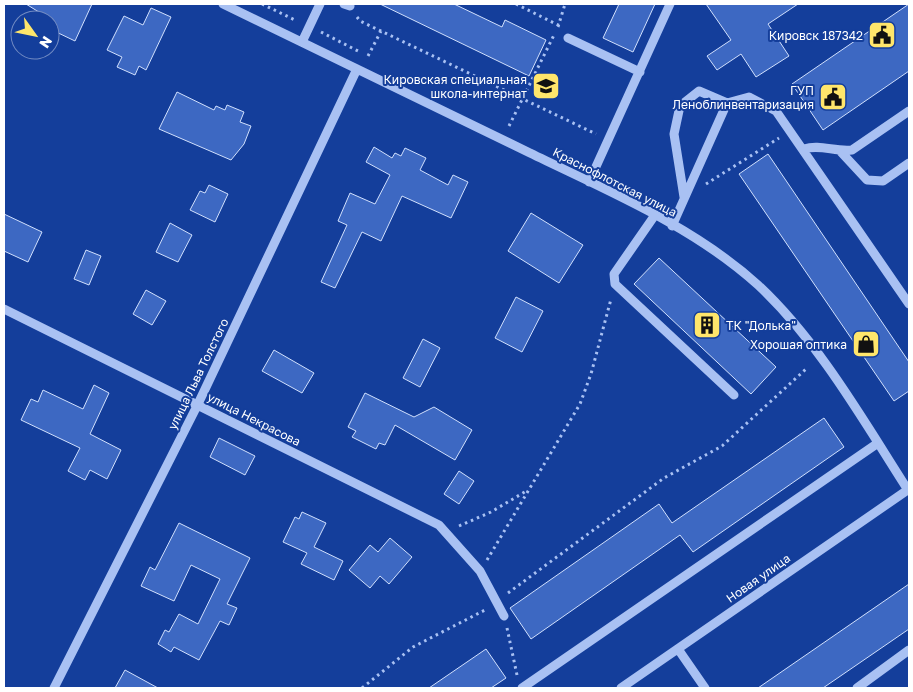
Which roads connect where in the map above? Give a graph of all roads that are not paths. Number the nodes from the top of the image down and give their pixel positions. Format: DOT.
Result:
graph roads {
  1 [pos="224,4"];
  2 [pos="320,4"];
  3 [pos="670,4"];
  4 [pos="568,38"];
  5 [pos="302,42"];
  6 [pos="357,69"];
  7 [pos="640,72"];
  8 [pos="727,103"];
  9 [pos="909,111"];
  10 [pos="804,150"];
  11 [pos="841,152"];
  12 [pos="909,163"];
  13 [pos="589,182"];
  14 [pos="684,198"];
  15 [pos="655,215"];
  16 [pos="672,226"];
  17 [pos="909,304"];
  18 [pos="4,309"];
  19 [pos="734,395"];
  20 [pos="198,404"];
  21 [pos="878,443"];
  22 [pos="909,490"];
  23 [pos="504,616"];
  24 [pos="678,649"];
  25 [pos="909,650"];
  26 [pos="54,688"];
  27 [pos="522,688"];
  28 [pos="621,688"];
  29 [pos="705,688"];
  30 [pos="857,688"];
  1 -- 5 [label="street, Краснофлотская улица"];
  2 -- 5 [label="street"];
  3 -- 7 [label="street"];
  4 -- 7 [label="street"];
  5 -- 6 [label="street, Краснофлотская улица"];
  6 -- 13 [label="street, Краснофлотская улица"];
  6 -- 20 [label="street, улица Льва Толстого"];
  7 -- 13 [label="street"];
  8 -- 10 [label="street"];
  8 -- 14 [label="street"];
  8 -- 14 [label="street"];
  9 -- 11 [label="street"];
  10 -- 11 [label="street"];
  10 -- 17 [label="street"];
  11 -- 12 [label="street"];
  13 -- 15 [label="street, Краснофлотская улица"];
  14 -- 16 [label="street"];
  15 -- 16 [label="street, Краснофлотская улица"];
  15 -- 19 [label="street"];
  16 -- 21 [label="street, Краснофлотская улица"];
  18 -- 20 [label="street, улица Некрасова"];
  20 -- 23 [label="street, улица Некрасова"];
  20 -- 26 [label="street, улица Льва Толстого"];
  21 -- 22 [label="street, Краснофлотская улица"];
  21 -- 27 [label="street"];
  22 -- 24 [label="street, Новая улица"];
  24 -- 28 [label="street, Новая улица"];
  24 -- 29 [label="street"];
  25 -- 30 [label="street"];
}
